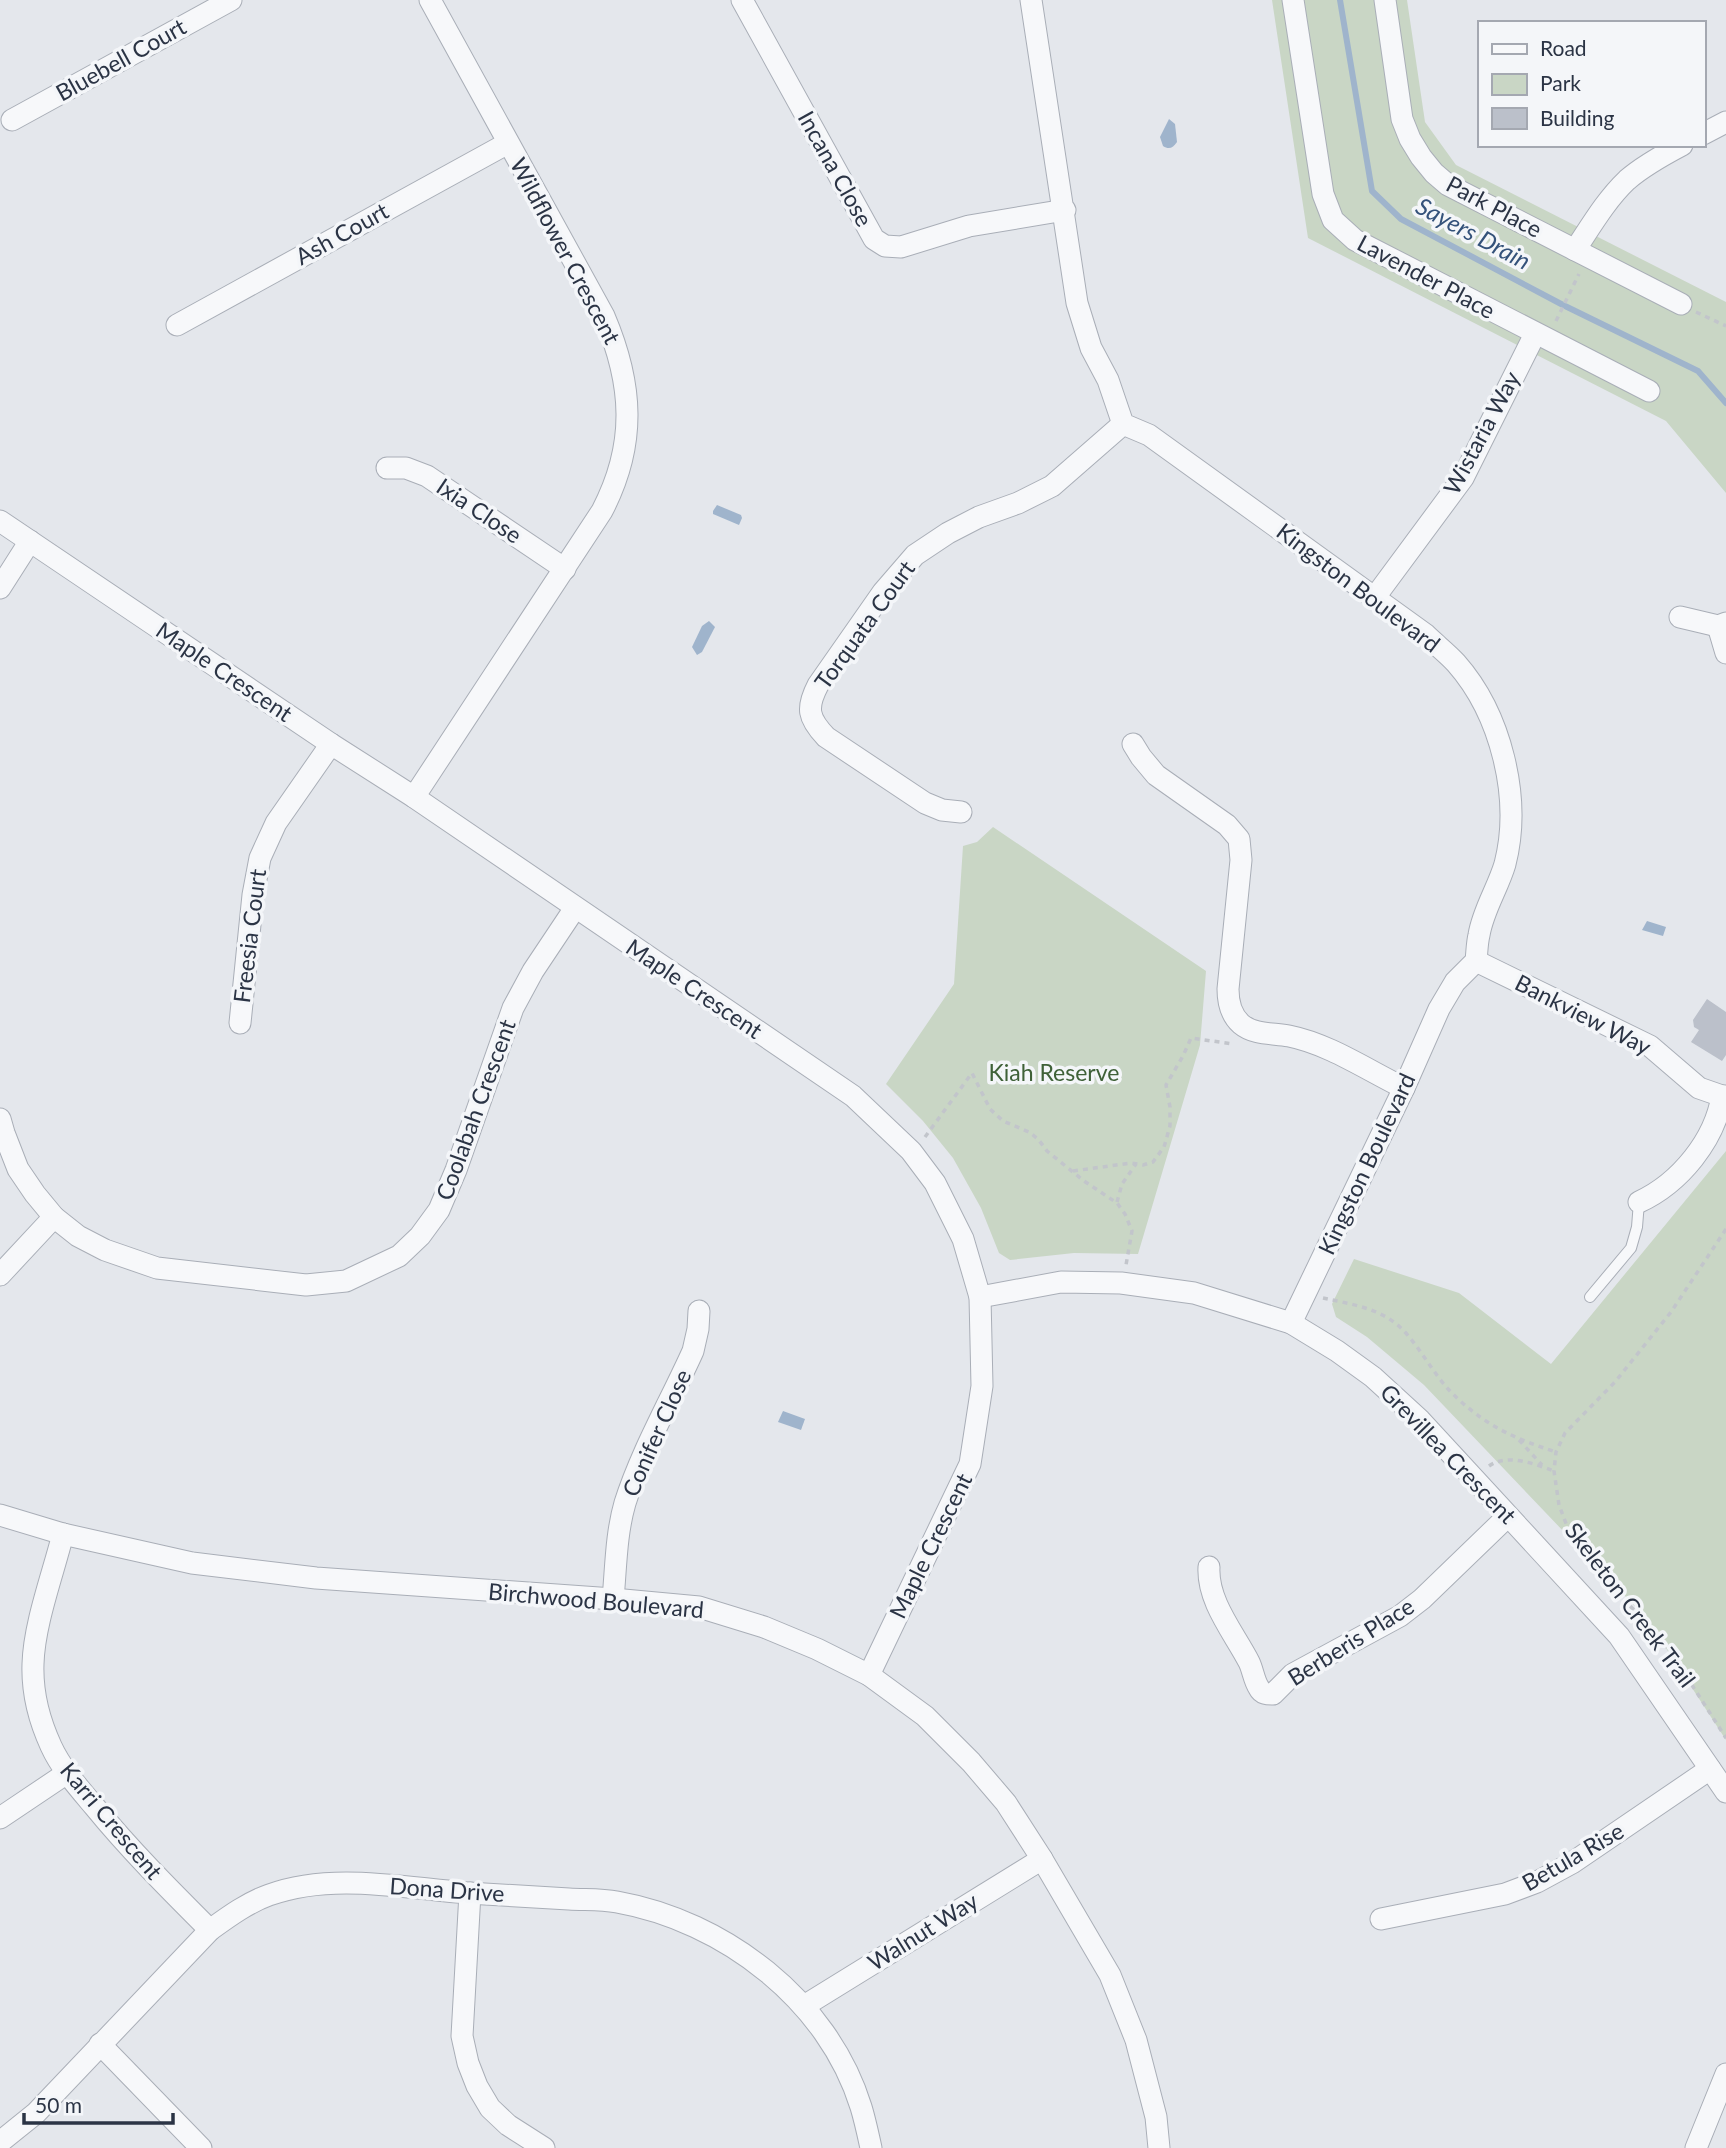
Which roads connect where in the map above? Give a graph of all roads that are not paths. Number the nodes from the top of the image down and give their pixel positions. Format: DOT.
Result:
graph roads {
  1 [pos="231,0"];
  2 [pos="430,0"];
  3 [pos="742,0"];
  4 [pos="1031,0"];
  5 [pos="1293,0"];
  6 [pos="1384,0"];
  7 [pos="12,120"];
  8 [pos="1726,122"];
  9 [pos="1705,133"];
  10 [pos="508,143"];
  11 [pos="1678,147"];
  12 [pos="1065,210"];
  13 [pos="1581,253"];
  14 [pos="1681,304"];
  15 [pos="177,325"];
  16 [pos="1541,337"];
  17 [pos="1648,391"];
  18 [pos="1123,425"];
  19 [pos="387,468"];
  20 [pos="0,521"];
  21 [pos="30,541"];
  22 [pos="565,569"];
  23 [pos="0,588"];
  24 [pos="1376,597"];
  25 [pos="1680,617"];
  26 [pos="1722,625"];
  27 [pos="1726,653"];
  28 [pos="331,744"];
  29 [pos="1133,744"];
  30 [pos="414,797"];
  31 [pos="961,812"];
  32 [pos="575,908"];
  33 [pos="1476,961"];
  34 [pos="240,1023"];
  35 [pos="1404,1088"];
  36 [pos="1724,1096"];
  37 [pos="0,1118"];
  38 [pos="1639,1202"];
  39 [pos="54,1217"];
  40 [pos="0,1275"];
  41 [pos="980,1297"];
  42 [pos="1591,1297"];
  43 [pos="699,1311"];
  44 [pos="1291,1324"];
  45 [pos="0,1515"];
  46 [pos="1508,1516"];
  47 [pos="63,1534"];
  48 [pos="1209,1567"];
  49 [pos="613,1599"];
  50 [pos="869,1675"];
  51 [pos="1710,1769"];
  52 [pos="67,1773"];
  53 [pos="1726,1792"];
  54 [pos="0,1818"];
  55 [pos="1042,1859"];
  56 [pos="470,1893"];
  57 [pos="1381,1919"];
  58 [pos="210,1930"];
  59 [pos="804,2006"];
  60 [pos="100,2044"];
  61 [pos="1726,2074"];
  62 [pos="0,2142"];
  63 [pos="201,2148"];
  64 [pos="544,2148"];
  65 [pos="871,2148"];
  66 [pos="1159,2148"];
  67 [pos="1696,2148"];
  1 -- 7 [label="street, Bluebell Court"];
  2 -- 10 [label="street, Wildflower Crescent"];
  3 -- 12 [label="street, Incana Close"];
  4 -- 12 [label="street"];
  5 -- 16 [label="street, Lavender Place"];
  6 -- 13 [label="street, Park Place"];
  8 -- 9 [label="street"];
  10 -- 15 [label="street, Ash Court"];
  10 -- 22 [label="street, Wildflower Crescent"];
  11 -- 13 [label="street"];
  12 -- 18 [label="street"];
  13 -- 14 [label="street, Park Place"];
  16 -- 17 [label="street, Lavender Place"];
  16 -- 24 [label="street, Wistaria Way"];
  18 -- 24 [label="street, Kingston Boulevard"];
  18 -- 31 [label="street, Torquata Court"];
  19 -- 22 [label="street, Ixia Close"];
  20 -- 21 [label="street, Maple Crescent"];
  21 -- 23 [label="street"];
  21 -- 28 [label="street, Maple Crescent"];
  22 -- 30 [label="street, Wildflower Crescent"];
  24 -- 33 [label="street, Kingston Boulevard"];
  25 -- 26 [label="street"];
  26 -- 27 [label="street"];
  28 -- 30 [label="street, Maple Crescent"];
  28 -- 34 [label="street, Freesia Court"];
  29 -- 35 [label="street"];
  30 -- 32 [label="street, Maple Crescent"];
  32 -- 39 [label="street, Coolabah Crescent"];
  32 -- 41 [label="street, Maple Crescent"];
  33 -- 35 [label="street, Kingston Boulevard"];
  33 -- 36 [label="street, Bankview Way"];
  35 -- 44 [label="street, Kingston Boulevard"];
  36 -- 38 [label="street"];
  37 -- 39 [label="street, Coolabah Crescent"];
  38 -- 42 [label="lane"];
  39 -- 40 [label="street"];
  41 -- 44 [label="street, Grevillea Crescent"];
  41 -- 50 [label="street, Maple Crescent"];
  43 -- 49 [label="street, Conifer Close"];
  44 -- 46 [label="street, Grevillea Crescent"];
  45 -- 47 [label="street, Birchwood Boulevard"];
  46 -- 48 [label="street, Berberis Place"];
  46 -- 51 [label="street, Grevillea Crescent"];
  47 -- 49 [label="street, Birchwood Boulevard"];
  47 -- 52 [label="street, Karri Crescent"];
  49 -- 50 [label="street, Birchwood Boulevard"];
  50 -- 55 [label="street, Birchwood Boulevard"];
  51 -- 53 [label="street, Grevillea Crescent"];
  51 -- 57 [label="street, Betula Rise"];
  52 -- 54 [label="street"];
  52 -- 58 [label="street, Karri Crescent"];
  55 -- 59 [label="street, Walnut Way"];
  55 -- 66 [label="street, Birchwood Boulevard"];
  56 -- 58 [label="street, Dona Drive"];
  56 -- 59 [label="street, Dona Drive"];
  56 -- 64 [label="street"];
  58 -- 60 [label="street, Dona Drive"];
  59 -- 65 [label="street, Dona Drive"];
  60 -- 62 [label="street, Dona Drive"];
  60 -- 63 [label="street"];
  61 -- 67 [label="street"];
}
